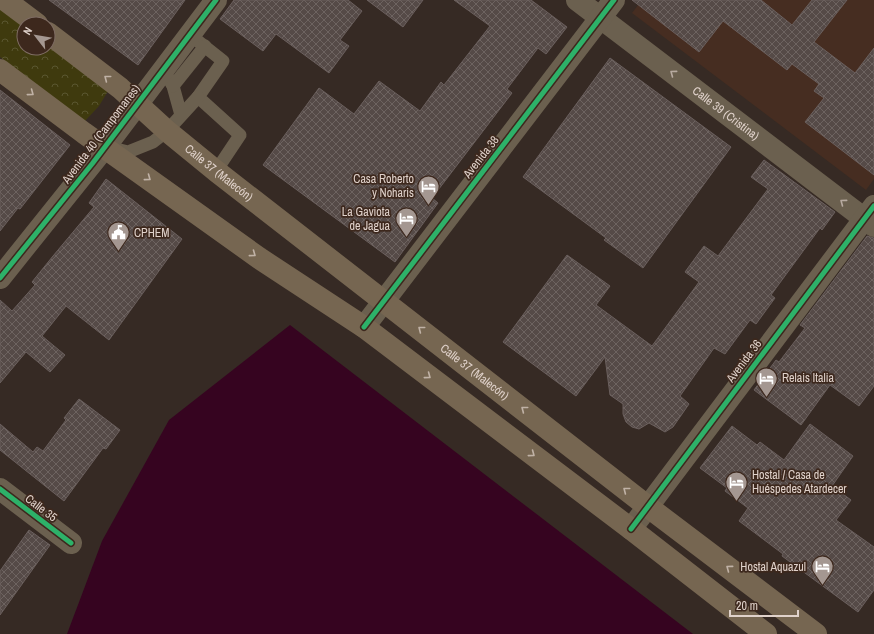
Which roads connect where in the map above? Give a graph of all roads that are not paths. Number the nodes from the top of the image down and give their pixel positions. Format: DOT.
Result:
graph roads {
  1 [pos="5,0"];
  2 [pos="216,0"];
  3 [pos="577,0"];
  4 [pos="614,0"];
  5 [pos="26,16"];
  6 [pos="601,18"];
  7 [pos="56,39"];
  8 [pos="197,40"];
  9 [pos="0,70"];
  10 [pos="168,77"];
  11 [pos="198,97"];
  12 [pos="137,104"];
  13 [pos="174,123"];
  14 [pos="104,147"];
  15 [pos="216,171"];
  16 [pos="871,217"];
  17 [pos="0,278"];
  18 [pos="384,300"];
  19 [pos="364,327"];
  20 [pos="0,489"];
  21 [pos="647,506"];
  22 [pos="631,529"];
  23 [pos="71,543"];
  24 [pos="766,634"];
  25 [pos="816,634"];
  1 -- 5 [label="main road"];
  2 -- 8 [label="street, Avenida 40 (Campomanes)"];
  3 -- 6 [label="street, Calle 39 (Cristina)"];
  4 -- 6 [label="street, Avenida 38"];
  16 -- 6 [label="street, Calle 39 (Cristina), one-way"];
  6 -- 18 [label="street, Avenida 38"];
  12 -- 7 [label="main road, Calle 37 (Malecón), one-way"];
  8 -- 10 [label="street, Avenida 40 (Campomanes)"];
  8 -- 11 [label="lane"];
  9 -- 14 [label="main road, one-way"];
  10 -- 12 [label="street, Avenida 40 (Campomanes)"];
  10 -- 13 [label="lane"];
  11 -- 13 [label="lane"];
  11 -- 15 [label="lane"];
  12 -- 13 [label="main road, Calle 37 (Malecón)"];
  12 -- 14 [label="street, Avenida 40 (Campomanes)"];
  13 -- 14 [label="lane"];
  13 -- 15 [label="main road, Calle 37 (Malecón)"];
  14 -- 17 [label="street, Avenida 40 (Campomanes)"];
  14 -- 19 [label="main road, one-way"];
  15 -- 18 [label="main road, Calle 37 (Malecón)"];
  16 -- 21 [label="street, Avenida 36"];
  18 -- 19 [label="street, Avenida 38"];
  21 -- 18 [label="main road, Calle 37 (Malecón), one-way"];
  19 -- 22 [label="main road, one-way"];
  20 -- 23 [label="street, Calle 35"];
  21 -- 22 [label="street, Avenida 36"];
  25 -- 21 [label="main road, Calle 37 (Malecón), one-way"];
  22 -- 24 [label="main road"];
}
